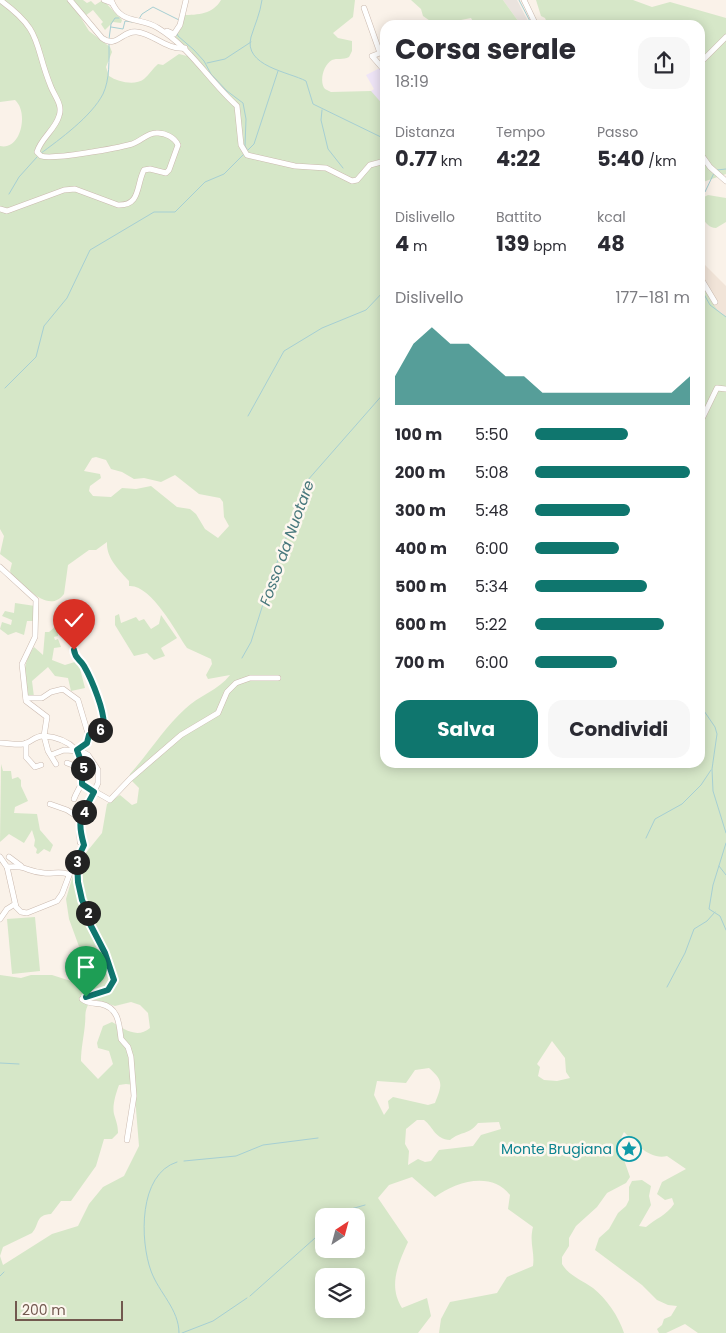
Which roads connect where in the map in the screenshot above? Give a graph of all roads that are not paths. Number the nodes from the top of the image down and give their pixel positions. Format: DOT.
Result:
graph roads {
  1 [pos="0,0"];
  2 [pos="70,0"];
  3 [pos="104,0"];
  4 [pos="186,0"];
  5 [pos="524,0"];
  6 [pos="112,2"];
  7 [pos="364,8"];
  8 [pos="534,20"];
  9 [pos="159,28"];
  10 [pos="726,36"];
  11 [pos="185,48"];
  12 [pos="380,53"];
  13 [pos="380,53"];
  14 [pos="705,58"];
  15 [pos="380,65"];
  16 [pos="705,160"];
  17 [pos="380,161"];
  18 [pos="726,181"];
  19 [pos="0,209"];
  20 [pos="705,285"];
  21 [pos="715,302"];
  22 [pos="726,389"];
  23 [pos="705,413"];
  24 [pos="0,567"];
  25 [pos="73,645"];
  26 [pos="278,678"];
  27 [pos="26,698"];
  28 [pos="89,735"];
  29 [pos="44,736"];
  30 [pos="0,743"];
  31 [pos="26,743"];
  32 [pos="77,750"];
  33 [pos="49,753"];
  34 [pos="67,763"];
  35 [pos="56,764"];
  36 [pos="42,765"];
  37 [pos="75,766"];
  38 [pos="82,784"];
  39 [pos="94,792"];
  40 [pos="74,799"];
  41 [pos="50,804"];
  42 [pos="81,819"];
  43 [pos="81,839"];
  44 [pos="9,856"];
  45 [pos="0,857"];
  46 [pos="21,866"];
  47 [pos="7,867"];
  48 [pos="68,874"];
  49 [pos="15,904"];
  50 [pos="0,919"];
  51 [pos="127,1140"];
  1 -- 19 [label="street"];
  2 -- 11 [label="street"];
  3 -- 6 [label="street"];
  4 -- 9 [label="street"];
  5 -- 8 [label="street"];
  6 -- 9 [label="street"];
  7 -- 12 [label="street"];
  9 -- 11 [label="street"];
  10 -- 14 [label="street"];
  11 -- 17 [label="street"];
  13 -- 15 [label="street"];
  16 -- 18 [label="street"];
  20 -- 21 [label="street"];
  22 -- 23 [label="street"];
  24 -- 27 [label="street"];
  25 -- 28 [label="street"];
  26 -- 39 [label="street"];
  27 -- 28 [label="street"];
  27 -- 29 [label="street"];
  28 -- 32 [label="street"];
  29 -- 31 [label="street"];
  29 -- 32 [label="street"];
  29 -- 33 [label="street"];
  30 -- 31 [label="street"];
  31 -- 36 [label="street"];
  32 -- 33 [label="street"];
  32 -- 38 [label="street"];
  32 -- 39 [label="street"];
  33 -- 35 [label="street"];
  34 -- 37 [label="street"];
  38 -- 39 [label="street"];
  38 -- 40 [label="street"];
  39 -- 42 [label="street"];
  41 -- 42 [label="street"];
  42 -- 43 [label="street"];
  43 -- 48 [label="street"];
  43 -- 51 [label="street"];
  44 -- 46 [label="street"];
  45 -- 47 [label="street"];
  46 -- 47 [label="street"];
  46 -- 48 [label="street"];
  47 -- 49 [label="street"];
  48 -- 49 [label="street"];
  49 -- 50 [label="street"];
}
